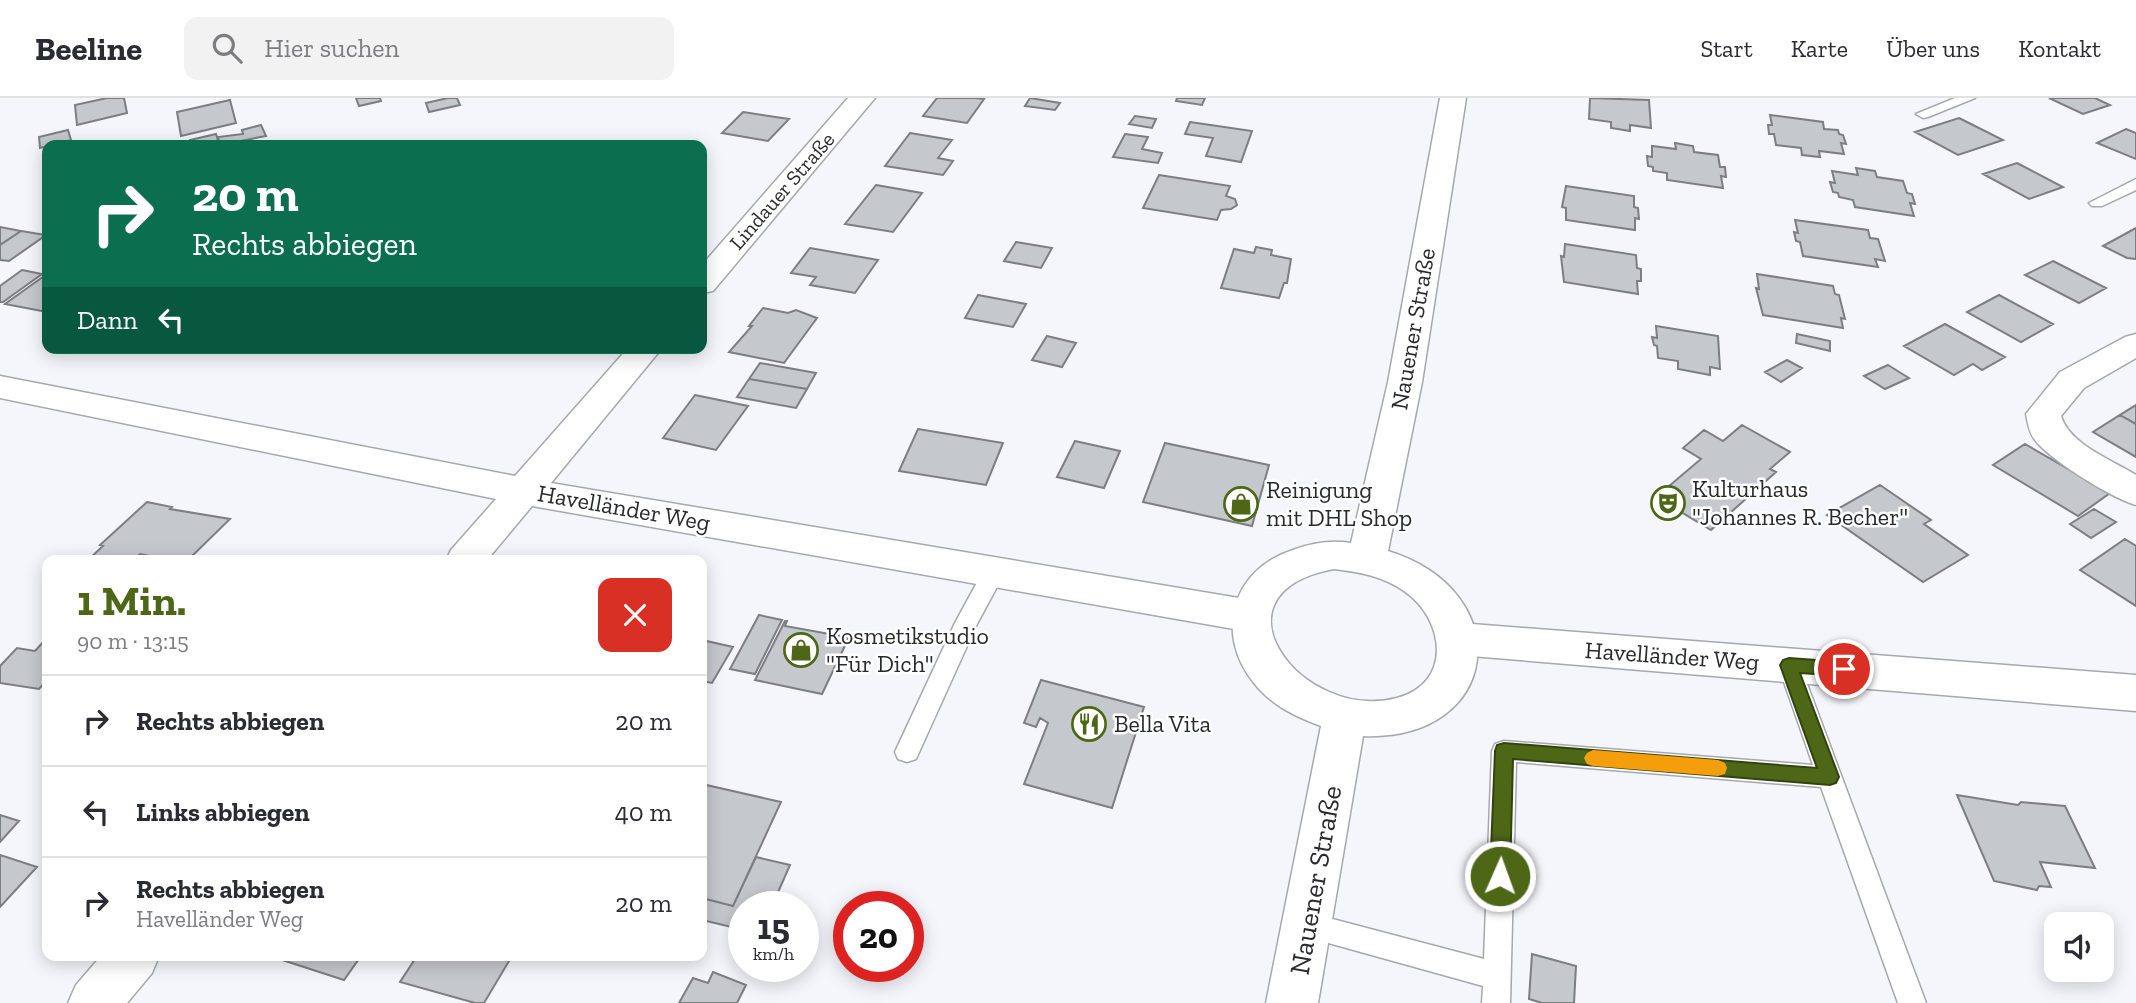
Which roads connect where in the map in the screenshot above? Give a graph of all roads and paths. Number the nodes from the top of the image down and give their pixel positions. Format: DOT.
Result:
graph roads {
  1 [pos="862,98"];
  2 [pos="1453,98"];
  3 [pos="1968,98"];
  4 [pos="1923,114"];
  5 [pos="2136,184"];
  6 [pos="2097,203"];
  7 [pos="707,278"];
  8 [pos="2136,344"];
  9 [pos="641,354"];
  10 [pos="0,387"];
  11 [pos="523,491"];
  12 [pos="2136,492"];
  13 [pos="469,555"];
  14 [pos="1367,558"];
  15 [pos="994,572"];
  16 [pos="1251,616"];
  17 [pos="1459,639"];
  18 [pos="1789,665"];
  19 [pos="2136,693"];
  20 [pos="1345,716"];
  21 [pos="907,752"];
  22 [pos="1830,777"];
  23 [pos="1306,925"];
  24 [pos="130,961"];
  25 [pos="1496,990"];
  26 [pos="94,1003"];
  27 [pos="1292,1003"];
  28 [pos="1912,1003"];
  1 -- 7 [label="street, Lindauer Straße"];
  2 -- 14 [label="street, Nauener Straße"];
  3 -- 4 [label="lane"];
  5 -- 6 [label="lane"];
  8 -- 12 [label="street"];
  9 -- 11 [label="street"];
  10 -- 11 [label="street, Havelländer Weg"];
  11 -- 13 [label="street"];
  11 -- 15 [label="street, Havelländer Weg"];
  14 -- 16 [label="street"];
  14 -- 17 [label="street"];
  15 -- 16 [label="street, Havelländer Weg"];
  15 -- 21 [label="lane"];
  16 -- 20 [label="street"];
  17 -- 18 [label="street, Havelländer Weg"];
  17 -- 20 [label="street"];
  18 -- 19 [label="street, Havelländer Weg"];
  18 -- 22 [label="lane"];
  20 -- 23 [label="street, Nauener Straße"];
  22 -- 25 [label="lane"];
  22 -- 28 [label="lane"];
  23 -- 25 [label="lane"];
  23 -- 27 [label="street, Nauener Straße"];
  24 -- 26 [label="street"];
}
